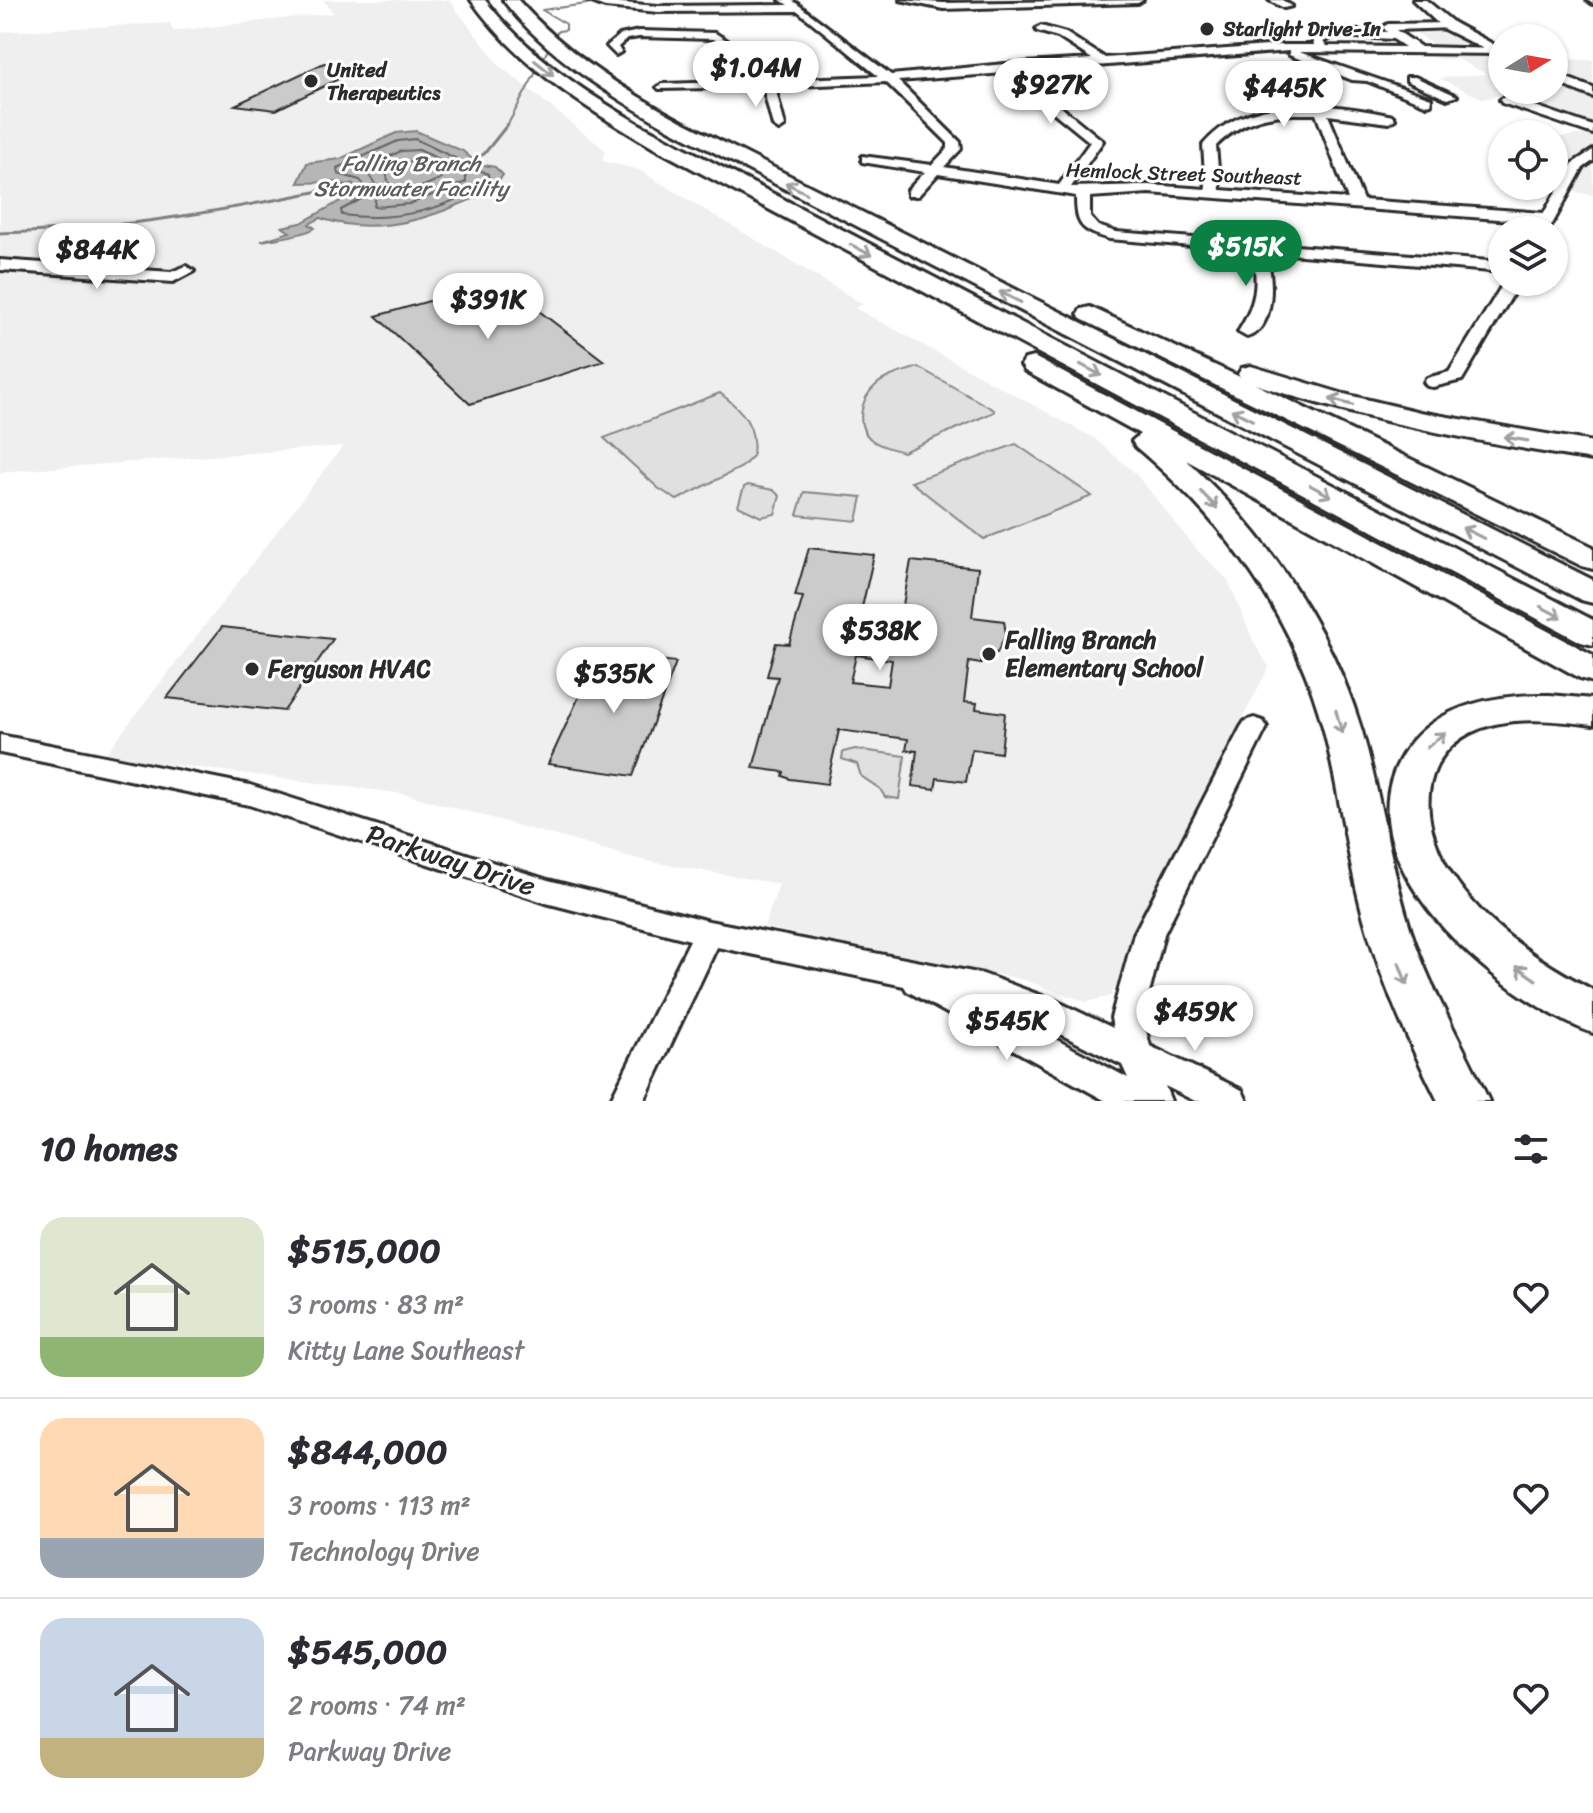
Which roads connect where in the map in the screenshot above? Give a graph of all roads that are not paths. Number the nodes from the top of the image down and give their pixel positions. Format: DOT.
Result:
graph roads {
  1 [pos="478,0"];
  2 [pos="591,0"];
  3 [pos="785,0"];
  4 [pos="905,0"];
  5 [pos="1138,0"];
  6 [pos="1274,0"];
  7 [pos="1419,0"];
  8 [pos="511,1"];
  9 [pos="1287,6"];
  10 [pos="800,8"];
  11 [pos="1449,26"];
  12 [pos="1041,29"];
  13 [pos="1395,36"];
  14 [pos="1488,47"];
  15 [pos="1281,48"];
  16 [pos="1325,48"];
  17 [pos="616,52"];
  18 [pos="1420,52"];
  19 [pos="1488,53"];
  20 [pos="1101,60"];
  21 [pos="1354,62"];
  22 [pos="1005,67"];
  23 [pos="1368,73"];
  24 [pos="888,78"];
  25 [pos="1568,81"];
  26 [pos="768,84"];
  27 [pos="663,87"];
  28 [pos="572,90"];
  29 [pos="1593,90"];
  30 [pos="1451,96"];
  31 [pos="1427,101"];
  32 [pos="1518,104"];
  33 [pos="1321,112"];
  34 [pos="1389,119"];
  35 [pos="779,126"];
  36 [pos="1593,130"];
  37 [pos="1593,154"];
  38 [pos="867,159"];
  39 [pos="934,170"];
  40 [pos="1062,190"];
  41 [pos="913,193"];
  42 [pos="1083,193"];
  43 [pos="1213,193"];
  44 [pos="1357,203"];
  45 [pos="1550,216"];
  46 [pos="1488,218"];
  47 [pos="1257,246"];
  48 [pos="0,265"];
  49 [pos="1488,266"];
  50 [pos="186,271"];
  51 [pos="1504,296"];
  52 [pos="1247,332"];
  53 [pos="1130,333"];
  54 [pos="1062,380"];
  55 [pos="1433,382"];
  56 [pos="1593,451"];
  57 [pos="1593,559"];
  58 [pos="1593,593"];
  59 [pos="1593,634"];
  60 [pos="1593,670"];
  61 [pos="1593,712"];
  62 [pos="1254,727"];
  63 [pos="0,744"];
  64 [pos="709,933"];
  65 [pos="903,973"];
  66 [pos="1593,1013"];
  67 [pos="1136,1057"];
  68 [pos="627,1101"];
  69 [pos="1138,1101"];
  70 [pos="1154,1101"];
  71 [pos="1230,1101"];
  72 [pos="1464,1101"];
  1 -- 28 [label="highway, one-way"];
  2 -- 10 [label="street"];
  3 -- 10 [label="street"];
  4 -- 5 [label="street"];
  6 -- 9 [label="street"];
  7 -- 11 [label="main road"];
  8 -- 53 [label="highway"];
  58 -- 8 [label="highway, one-way"];
  10 -- 24 [label="street"];
  11 -- 13 [label="street"];
  11 -- 14 [label="main road"];
  12 -- 20 [label="street"];
  13 -- 16 [label="street"];
  13 -- 18 [label="street"];
  15 -- 16 [label="street"];
  15 -- 20 [label="street"];
  15 -- 23 [label="street"];
  16 -- 18 [label="street"];
  16 -- 21 [label="street"];
  17 -- 26 [label="street"];
  18 -- 19 [label="street"];
  20 -- 22 [label="street"];
  22 -- 24 [label="street"];
  22 -- 40 [label="street"];
  23 -- 30 [label="street"];
  23 -- 31 [label="street"];
  24 -- 26 [label="street"];
  24 -- 39 [label="street"];
  25 -- 29 [label="main road"];
  26 -- 27 [label="street"];
  26 -- 35 [label="street"];
  28 -- 54 [label="highway"];
  28 -- 59 [label="highway, one-way"];
  32 -- 36 [label="street"];
  33 -- 34 [label="street"];
  33 -- 43 [label="street"];
  33 -- 44 [label="street"];
  37 -- 45 [label="street"];
  38 -- 39 [label="street, Hemlock Street Southeast"];
  39 -- 40 [label="street, Hemlock Street Southeast"];
  39 -- 41 [label="street"];
  40 -- 42 [label="street, Hemlock Street Southeast"];
  42 -- 43 [label="street, Hemlock Street Southeast"];
  42 -- 47 [label="street"];
  43 -- 44 [label="street, Hemlock Street Southeast"];
  44 -- 46 [label="street, Hemlock Street Southeast"];
  47 -- 49 [label="street"];
  47 -- 52 [label="street"];
  48 -- 50 [label="street"];
  51 -- 55 [label="street"];
  56 -- 53 [label="highway, one-way"];
  53 -- 57 [label="highway"];
  54 -- 60 [label="highway"];
  54 -- 72 [label="highway, one-way"];
  66 -- 61 [label="highway, one-way"];
  62 -- 67 [label="street"];
  63 -- 64 [label="street, Parkway Drive"];
  64 -- 65 [label="street, Parkway Drive"];
  64 -- 68 [label="street"];
  65 -- 67 [label="street, Parkway Drive"];
  65 -- 69 [label="street, Parkway Drive"];
  67 -- 70 [label="street"];
  67 -- 71 [label="street, Parkway Drive"];
}
